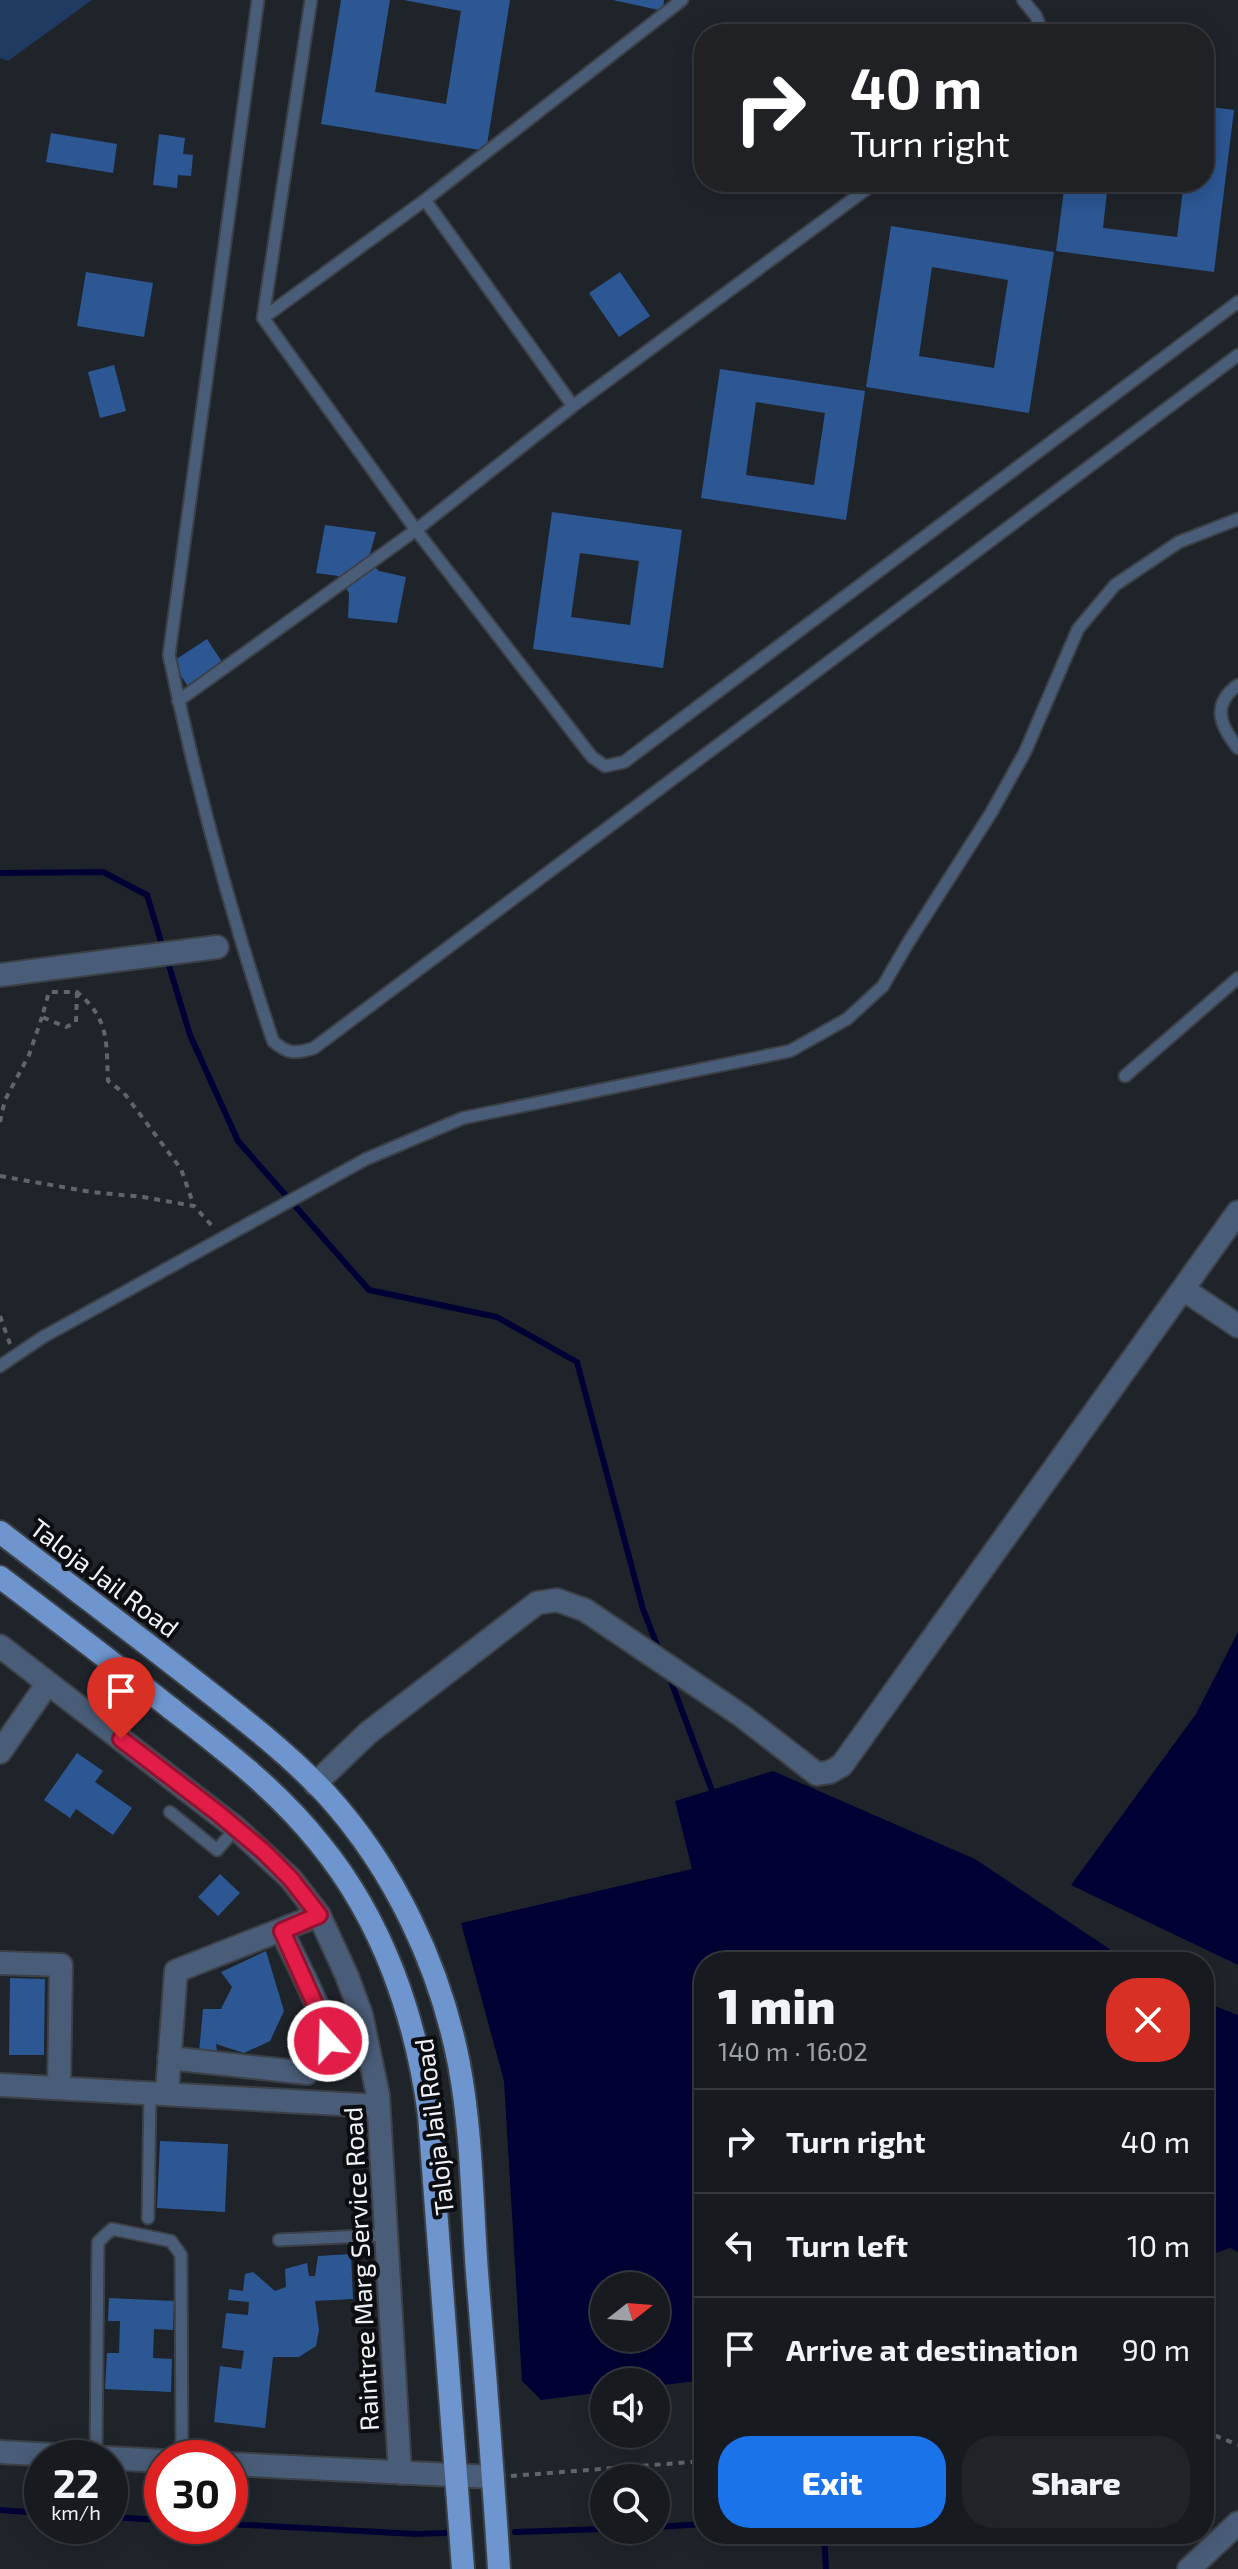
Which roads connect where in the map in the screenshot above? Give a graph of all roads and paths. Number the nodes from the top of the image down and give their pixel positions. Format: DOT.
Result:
graph roads {
  1 [pos="258,0"];
  2 [pos="311,0"];
  3 [pos="682,0"];
  4 [pos="1023,0"];
  5 [pos="1039,24"];
  6 [pos="862,192"];
  7 [pos="425,200"];
  8 [pos="1238,302"];
  9 [pos="263,318"];
  10 [pos="1238,355"];
  11 [pos="573,406"];
  12 [pos="1238,519"];
  13 [pos="416,530"];
  14 [pos="1238,685"];
  15 [pos="178,701"];
  16 [pos="1238,748"];
  17 [pos="241,944"];
  18 [pos="217,947"];
  19 [pos="0,975"];
  20 [pos="1238,978"];
  21 [pos="77,992"];
  22 [pos="42,1017"];
  23 [pos="1125,1076"];
  24 [pos="0,1122"];
  25 [pos="0,1176"];
  26 [pos="194,1206"];
  27 [pos="1238,1212"];
  28 [pos="223,1238"];
  29 [pos="1183,1289"];
  30 [pos="0,1316"];
  31 [pos="1238,1326"];
  32 [pos="15,1356"];
  33 [pos="0,1366"];
  34 [pos="0,1532"];
  35 [pos="0,1577"];
  36 [pos="0,1646"];
  37 [pos="48,1683"];
  38 [pos="0,1752"];
  39 [pos="315,1784"];
  40 [pos="170,1812"];
  41 [pos="236,1828"];
  42 [pos="319,1915"];
  43 [pos="282,1931"];
  44 [pos="0,1963"];
  45 [pos="169,2058"];
  46 [pos="0,2072"];
  47 [pos="59,2081"];
  48 [pos="0,2085"];
  49 [pos="159,2093"];
  50 [pos="378,2106"];
  51 [pos="148,2218"];
  52 [pos="386,2235"];
  53 [pos="279,2240"];
  54 [pos="1214,2435"];
  55 [pos="96,2440"];
  56 [pos="182,2440"];
  57 [pos="1238,2445"];
  58 [pos="0,2452"];
  59 [pos="24,2453"];
  60 [pos="694,2462"];
  61 [pos="248,2465"];
  62 [pos="400,2473"];
  63 [pos="458,2476"];
  64 [pos="493,2477"];
  65 [pos="1234,2535"];
  66 [pos="463,2569"];
  67 [pos="499,2569"];
  68 [pos="1189,2569"];
  1 -- 15 [label="lane"];
  2 -- 9 [label="lane"];
  3 -- 7 [label="lane"];
  4 -- 5 [label="lane"];
  6 -- 11 [label="lane"];
  7 -- 9 [label="lane"];
  7 -- 11 [label="lane"];
  8 -- 13 [label="lane"];
  9 -- 13 [label="lane"];
  10 -- 17 [label="lane"];
  11 -- 13 [label="lane"];
  12 -- 28 [label="lane"];
  13 -- 15 [label="lane"];
  14 -- 16 [label="lane"];
  15 -- 17 [label="lane"];
  17 -- 18 [label="lane"];
  18 -- 19 [label="street"];
  20 -- 23 [label="lane"];
  21 -- 22 [label="path"];
  21 -- 22 [label="path"];
  21 -- 26 [label="path"];
  22 -- 24 [label="path"];
  25 -- 26 [label="path"];
  26 -- 28 [label="path"];
  27 -- 29 [label="street"];
  28 -- 32 [label="lane"];
  29 -- 31 [label="street"];
  29 -- 39 [label="street"];
  30 -- 32 [label="path"];
  32 -- 33 [label="lane"];
  34 -- 39 [label="main road, Taloja Jail Road"];
  35 -- 63 [label="main road, Taloja Jail Road"];
  36 -- 37 [label="street, Raintree Marg Service Road"];
  37 -- 38 [label="street"];
  37 -- 41 [label="street, Raintree Marg Service Road"];
  39 -- 64 [label="main road, Taloja Jail Road"];
  40 -- 41 [label="lane"];
  41 -- 42 [label="street, Raintree Marg Service Road"];
  42 -- 43 [label="street"];
  42 -- 50 [label="street, Raintree Marg Service Road"];
  43 -- 45 [label="street"];
  43 -- 45 [label="street"];
  44 -- 47 [label="street"];
  45 -- 49 [label="street"];
  46 -- 47 [label="street"];
  47 -- 48 [label="street"];
  47 -- 49 [label="street"];
  49 -- 50 [label="street"];
  49 -- 51 [label="lane"];
  50 -- 52 [label="street, Raintree Marg Service Road"];
  52 -- 53 [label="lane"];
  52 -- 62 [label="street, Raintree Marg Service Road"];
  54 -- 57 [label="path"];
  55 -- 56 [label="lane"];
  58 -- 59 [label="street"];
  60 -- 64 [label="path"];
  61 -- 62 [label="street"];
  62 -- 63 [label="street"];
  63 -- 64 [label="street"];
  63 -- 66 [label="main road, Taloja Jail Road"];
  64 -- 67 [label="main road, Taloja Jail Road"];
  65 -- 68 [label="street"];
}
